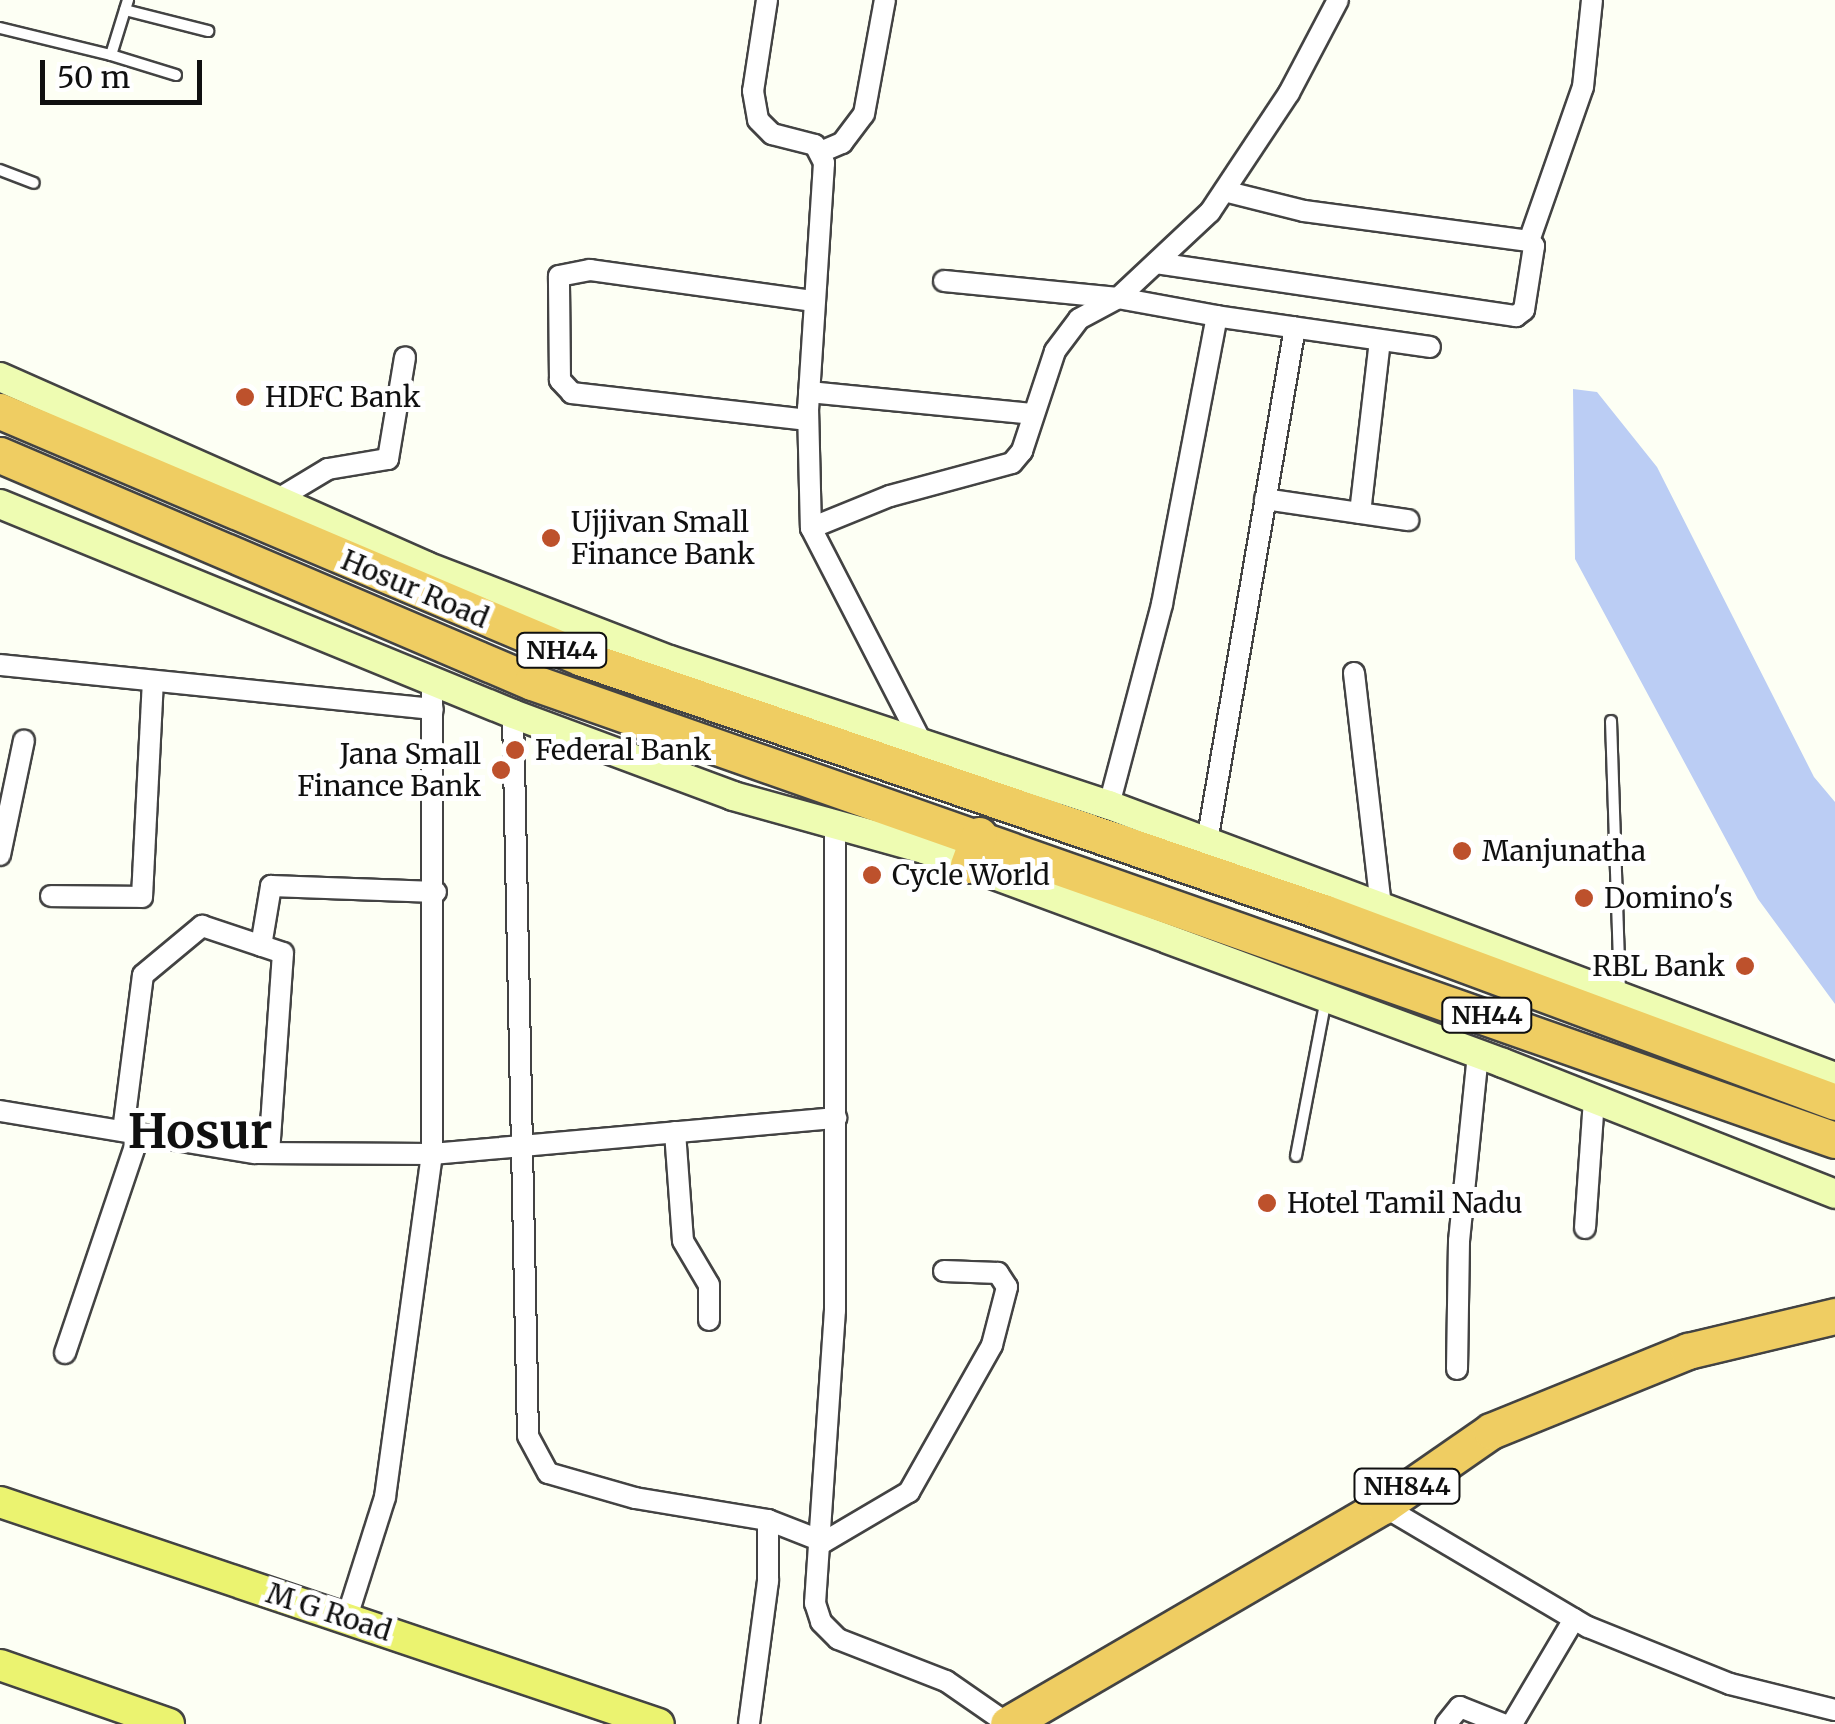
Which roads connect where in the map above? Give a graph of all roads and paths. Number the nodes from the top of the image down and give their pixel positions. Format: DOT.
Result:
graph roads {
  1 [pos="767,0"];
  2 [pos="885,0"];
  3 [pos="1338,0"];
  4 [pos="1592,0"];
  5 [pos="126,5"];
  6 [pos="0,28"];
  7 [pos="208,31"];
  8 [pos="111,56"];
  9 [pos="176,74"];
  10 [pos="823,151"];
  11 [pos="0,170"];
  12 [pos="34,182"];
  13 [pos="1224,191"];
  14 [pos="1529,240"];
  15 [pos="1156,262"];
  16 [pos="944,280"];
  17 [pos="1118,298"];
  18 [pos="813,301"];
  19 [pos="1215,316"];
  20 [pos="1295,328"];
  21 [pos="1380,340"];
  22 [pos="1430,347"];
  23 [pos="405,357"];
  24 [pos="0,377"];
  25 [pos="808,392"];
  26 [pos="0,411"];
  27 [pos="1032,414"];
  28 [pos="808,420"];
  29 [pos="0,455"];
  30 [pos="278,499"];
  31 [pos="1266,499"];
  32 [pos="0,504"];
  33 [pos="1360,512"];
  34 [pos="1408,520"];
  35 [pos="811,528"];
  36 [pos="0,666"];
  37 [pos="1354,673"];
  38 [pos="432,680"];
  39 [pos="153,683"];
  40 [pos="433,709"];
  41 [pos="513,714"];
  42 [pos="1611,722"];
  43 [pos="24,740"];
  44 [pos="922,743"];
  45 [pos="1015,794"];
  46 [pos="1110,805"];
  47 [pos="835,824"];
  48 [pos="1207,842"];
  49 [pos="973,844"];
  50 [pos="0,856"];
  51 [pos="436,892"];
  52 [pos="51,896"];
  53 [pos="1382,907"];
  54 [pos="261,946"];
  55 [pos="1620,996"];
  56 [pos="1326,997"];
  57 [pos="1478,1054"];
  58 [pos="1835,1077"];
  59 [pos="1594,1098"];
  60 [pos="1835,1102"];
  61 [pos="0,1111"];
  62 [pos="836,1118"];
  63 [pos="674,1132"];
  64 [pos="131,1133"];
  65 [pos="1835,1140"];
  66 [pos="526,1145"];
  67 [pos="268,1154"];
  68 [pos="432,1154"];
  69 [pos="1296,1156"];
  70 [pos="1835,1194"];
  71 [pos="1585,1228"];
  72 [pos="944,1271"];
  73 [pos="1835,1316"];
  74 [pos="709,1320"];
  75 [pos="64,1353"];
  76 [pos="1457,1369"];
  77 [pos="0,1502"];
  78 [pos="1383,1506"];
  79 [pos="768,1520"];
  80 [pos="824,1542"];
  81 [pos="347,1617"];
  82 [pos="1574,1619"];
  83 [pos="0,1665"];
  84 [pos="1835,1710"];
  85 [pos="169,1724"];
  86 [pos="658,1724"];
  87 [pos="750,1724"];
  88 [pos="1008,1724"];
  89 [pos="1446,1724"];
  90 [pos="1503,1724"];
  91 [pos="1512,1724"];
  1 -- 10 [label="street"];
  2 -- 10 [label="street"];
  3 -- 13 [label="street"];
  4 -- 14 [label="street"];
  5 -- 7 [label="lane"];
  5 -- 8 [label="lane"];
  6 -- 8 [label="lane"];
  8 -- 9 [label="lane"];
  10 -- 18 [label="street"];
  11 -- 12 [label="lane"];
  13 -- 14 [label="street"];
  13 -- 15 [label="street"];
  14 -- 15 [label="street"];
  15 -- 17 [label="street"];
  16 -- 17 [label="street"];
  17 -- 19 [label="street"];
  17 -- 27 [label="street"];
  18 -- 25 [label="street"];
  18 -- 28 [label="street"];
  19 -- 20 [label="street"];
  19 -- 46 [label="street"];
  20 -- 21 [label="street"];
  20 -- 31 [label="street"];
  21 -- 22 [label="street"];
  21 -- 33 [label="street"];
  23 -- 30 [label="street"];
  24 -- 30 [label="street"];
  25 -- 27 [label="street"];
  25 -- 28 [label="street"];
  26 -- 45 [label="highway, Hosur Road / NH44"];
  27 -- 35 [label="street"];
  28 -- 35 [label="street"];
  29 -- 49 [label="highway, Hosur Road / NH44"];
  30 -- 44 [label="street"];
  31 -- 33 [label="street"];
  31 -- 48 [label="street"];
  32 -- 38 [label="street"];
  33 -- 34 [label="street"];
  35 -- 44 [label="street"];
  36 -- 39 [label="street"];
  37 -- 53 [label="street"];
  38 -- 40 [label="street"];
  38 -- 41 [label="street"];
  39 -- 40 [label="street"];
  39 -- 52 [label="street"];
  40 -- 51 [label="street"];
  41 -- 47 [label="street"];
  41 -- 66 [label="street"];
  42 -- 55 [label="lane"];
  43 -- 50 [label="street"];
  44 -- 45 [label="street"];
  45 -- 46 [label="street"];
  45 -- 60 [label="highway, NH44"];
  46 -- 48 [label="street"];
  47 -- 49 [label="street"];
  47 -- 62 [label="street"];
  48 -- 53 [label="street"];
  49 -- 56 [label="street"];
  49 -- 65 [label="highway, NH44"];
  51 -- 54 [label="street"];
  51 -- 68 [label="street"];
  53 -- 55 [label="street"];
  54 -- 64 [label="street"];
  54 -- 67 [label="street"];
  55 -- 58 [label="street"];
  56 -- 57 [label="street"];
  56 -- 69 [label="lane"];
  57 -- 59 [label="street"];
  57 -- 76 [label="street"];
  59 -- 70 [label="street"];
  59 -- 71 [label="street"];
  61 -- 64 [label="street"];
  62 -- 63 [label="street"];
  62 -- 80 [label="street"];
  63 -- 66 [label="street"];
  63 -- 74 [label="street"];
  64 -- 67 [label="street"];
  64 -- 75 [label="street"];
  66 -- 68 [label="street"];
  66 -- 79 [label="street"];
  67 -- 68 [label="street"];
  68 -- 81 [label="street"];
  72 -- 80 [label="street"];
  73 -- 78 [label="highway, NH844"];
  77 -- 81 [label="main road, M G Road"];
  78 -- 82 [label="street"];
  78 -- 88 [label="highway, NH844"];
  79 -- 80 [label="street"];
  79 -- 87 [label="street"];
  80 -- 88 [label="street"];
  81 -- 86 [label="main road, M G Road"];
  82 -- 84 [label="street"];
  82 -- 91 [label="street"];
  83 -- 85 [label="main road"];
  89 -- 90 [label="street"];
}
